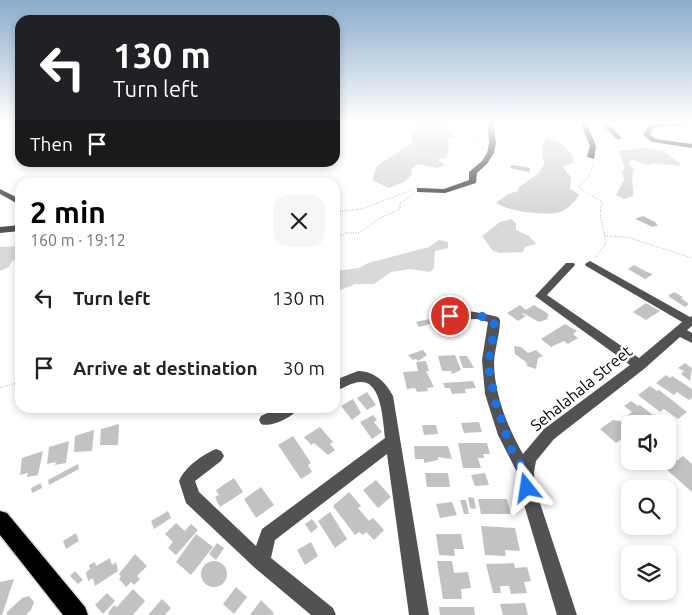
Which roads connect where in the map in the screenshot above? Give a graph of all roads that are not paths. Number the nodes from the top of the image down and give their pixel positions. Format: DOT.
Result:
graph roads {
  1 [pos="490,151"];
  2 [pos="593,151"];
  3 [pos="591,158"];
  4 [pos="420,190"];
  5 [pos="0,191"];
  6 [pos="15,199"];
  7 [pos="15,228"];
  8 [pos="0,230"];
  9 [pos="590,264"];
  10 [pos="570,265"];
  11 [pos="450,316"];
  12 [pos="688,328"];
  13 [pos="639,365"];
  14 [pos="340,384"];
  15 [pos="281,413"];
  16 [pos="266,420"];
  17 [pos="394,440"];
  18 [pos="216,456"];
  19 [pos="526,472"];
  20 [pos="0,520"];
  21 [pos="261,562"];
  22 [pos="78,615"];
  23 [pos="326,615"];
  24 [pos="419,615"];
  25 [pos="567,615"];
  1 -- 4 [label="street"];
  2 -- 3 [label="street"];
  5 -- 6 [label="street"];
  7 -- 8 [label="street"];
  9 -- 12 [label="street"];
  10 -- 13 [label="street"];
  11 -- 19 [label="street"];
  12 -- 13 [label="street, Sehalahala Street"];
  13 -- 19 [label="street, Sehalahala Street"];
  14 -- 17 [label="street"];
  15 -- 16 [label="street"];
  17 -- 21 [label="street"];
  17 -- 24 [label="street"];
  18 -- 21 [label="street"];
  19 -- 25 [label="street, Sehalahala Street"];
  20 -- 22 [label="main road"];
  21 -- 23 [label="street"];
}
